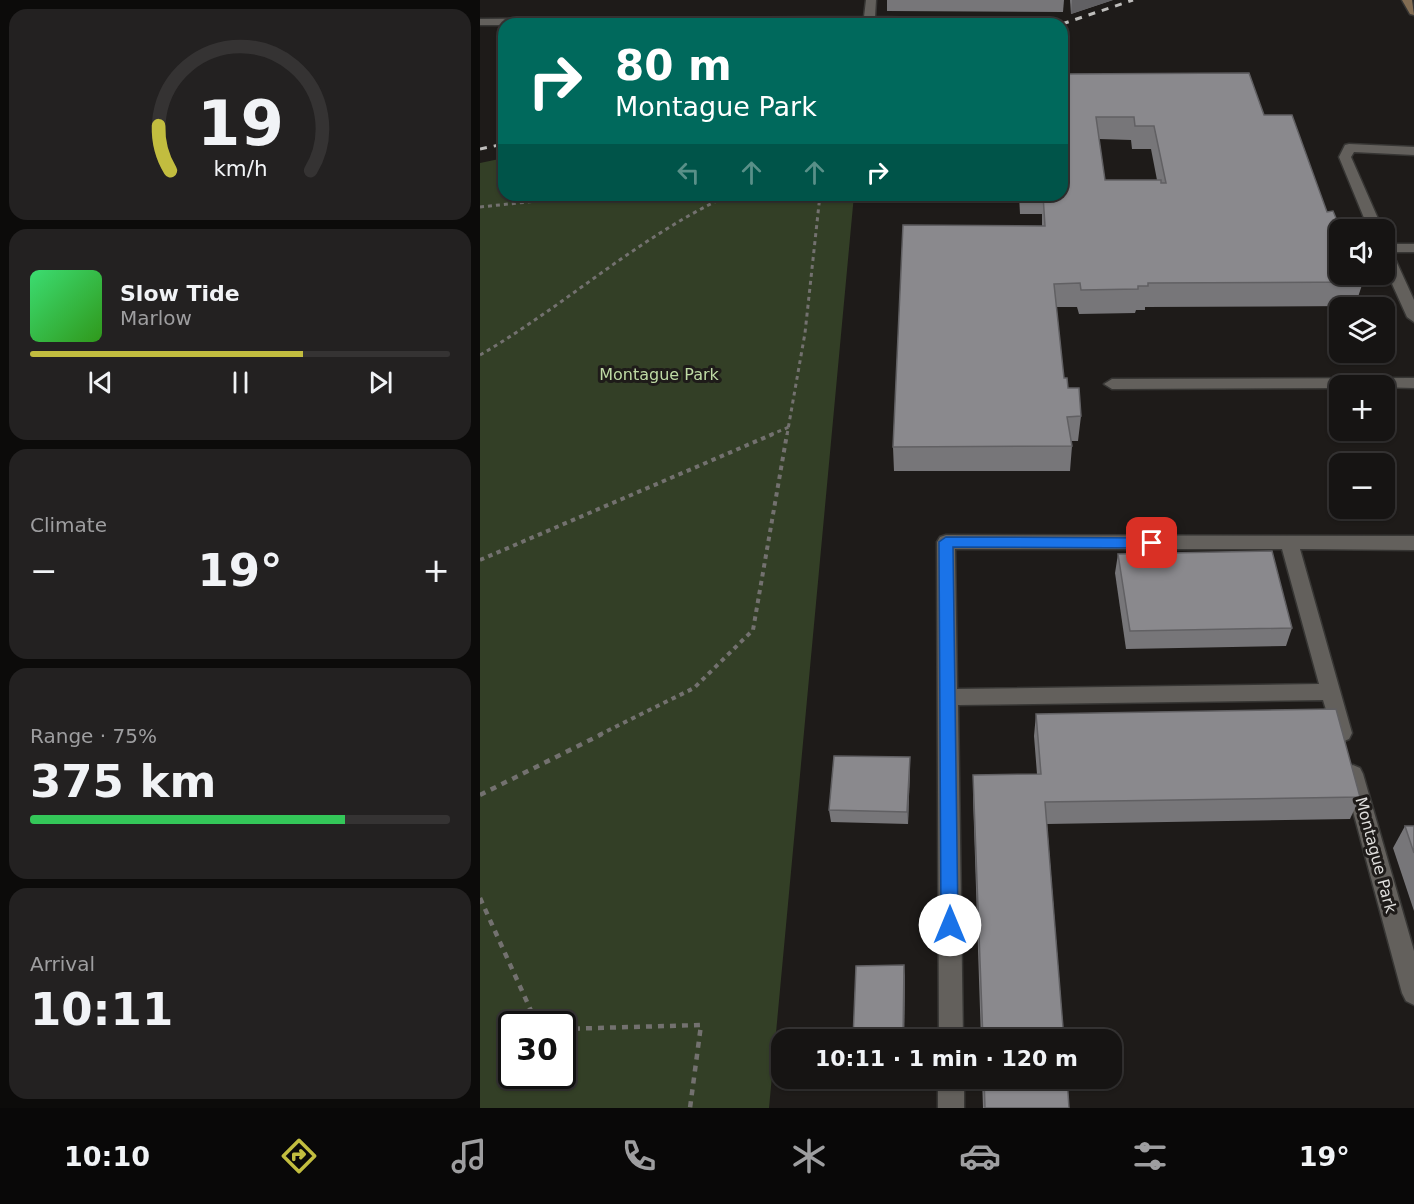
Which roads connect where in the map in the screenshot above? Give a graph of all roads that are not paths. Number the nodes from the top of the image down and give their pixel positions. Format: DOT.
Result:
graph roads {
  1 [pos="871,0"];
  2 [pos="1407,0"];
  3 [pos="1414,12"];
  4 [pos="869,18"];
  5 [pos="480,22"];
  6 [pos="498,22"];
  7 [pos="1414,151"];
  8 [pos="1371,219"];
  9 [pos="1414,248"];
  10 [pos="1395,249"];
  11 [pos="1395,274"];
  12 [pos="1414,317"];
  13 [pos="1414,383"];
  14 [pos="1112,384"];
  15 [pos="1414,543"];
  16 [pos="1290,544"];
  17 [pos="1331,692"];
  18 [pos="947,697"];
  19 [pos="1414,993"];
  20 [pos="951,1029"];
  21 [pos="951,1089"];
  22 [pos="951,1108"];
  1 -- 4 [label="street"];
  2 -- 3 [label="main road"];
  5 -- 6 [label="street"];
  7 -- 8 [label="street"];
  9 -- 10 [label="street"];
  11 -- 12 [label="street"];
  13 -- 14 [label="street"];
  15 -- 16 [label="street"];
  16 -- 17 [label="street, Montague Park"];
  16 -- 18 [label="street"];
  17 -- 18 [label="street"];
  17 -- 19 [label="street, Montague Park"];
  18 -- 20 [label="street"];
  21 -- 22 [label="street"];
}
